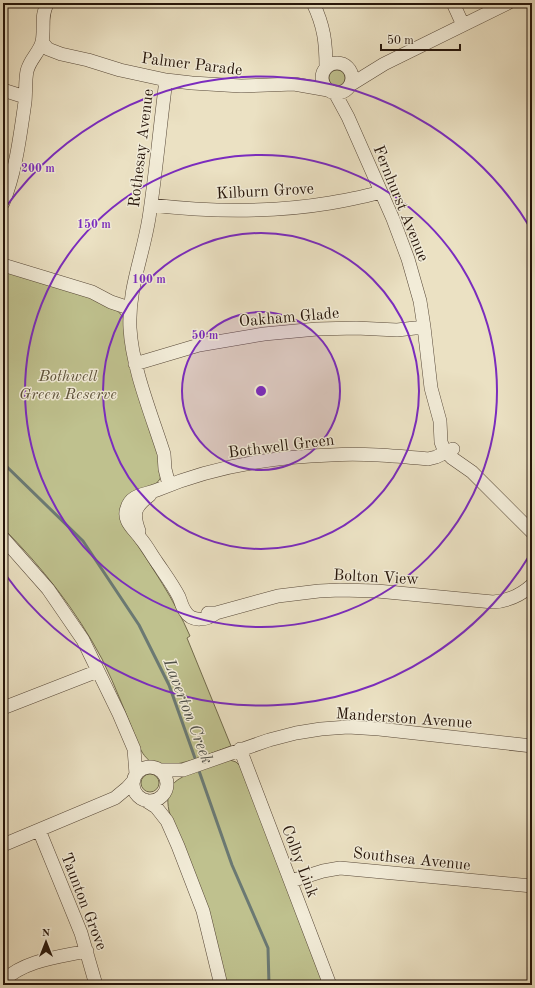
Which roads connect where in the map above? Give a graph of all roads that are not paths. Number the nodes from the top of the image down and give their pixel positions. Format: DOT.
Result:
graph roads {
  1 [pos="48,3"];
  2 [pos="54,3"];
  3 [pos="313,3"];
  4 [pos="453,3"];
  5 [pos="508,3"];
  6 [pos="463,25"];
  7 [pos="326,39"];
  8 [pos="47,44"];
  9 [pos="384,64"];
  10 [pos="345,66"];
  11 [pos="325,70"];
  12 [pos="166,80"];
  13 [pos="294,84"];
  14 [pos="349,86"];
  15 [pos="3,90"];
  16 [pos="331,92"];
  17 [pos="25,97"];
  18 [pos="348,117"];
  19 [pos="381,192"];
  20 [pos="3,203"];
  21 [pos="151,205"];
  22 [pos="3,265"];
  23 [pos="130,302"];
  24 [pos="424,327"];
  25 [pos="135,364"];
  26 [pos="448,447"];
  27 [pos="174,483"];
  28 [pos="133,504"];
  29 [pos="532,532"];
  30 [pos="3,538"];
  31 [pos="532,584"];
  32 [pos="98,671"];
  33 [pos="3,708"];
  34 [pos="532,746"];
  35 [pos="134,749"];
  36 [pos="240,749"];
  37 [pos="157,769"];
  38 [pos="183,770"];
  39 [pos="135,777"];
  40 [pos="165,790"];
  41 [pos="115,798"];
  42 [pos="142,798"];
  43 [pos="167,821"];
  44 [pos="39,830"];
  45 [pos="3,845"];
  46 [pos="291,881"];
  47 [pos="532,886"];
  48 [pos="87,951"];
  49 [pos="3,980"];
  50 [pos="96,985"];
  51 [pos="221,985"];
  52 [pos="330,985"];
  1 -- 8 [label="street"];
  2 -- 8 [label="street"];
  3 -- 7 [label="street"];
  4 -- 6 [label="street"];
  5 -- 6 [label="street"];
  6 -- 9 [label="street"];
  7 -- 10 [label="street"];
  7 -- 11 [label="street"];
  8 -- 12 [label="street, Palmer Parade"];
  8 -- 17 [label="street"];
  9 -- 10 [label="street"];
  9 -- 14 [label="street"];
  10 -- 11 [label="street"];
  10 -- 14 [label="street"];
  11 -- 13 [label="street, Palmer Parade"];
  11 -- 16 [label="street"];
  12 -- 13 [label="street, Palmer Parade"];
  12 -- 21 [label="street, Rothesay Avenue"];
  13 -- 16 [label="street, Palmer Parade"];
  14 -- 16 [label="street"];
  14 -- 18 [label="street, Fernhurst Avenue"];
  15 -- 17 [label="street"];
  16 -- 18 [label="street, Fernhurst Avenue"];
  17 -- 20 [label="street"];
  18 -- 19 [label="street, Fernhurst Avenue"];
  19 -- 21 [label="street, Kilburn Grove"];
  19 -- 24 [label="street, Fernhurst Avenue"];
  21 -- 23 [label="street, Rothesay Avenue"];
  22 -- 23 [label="street"];
  23 -- 25 [label="street, Rothesay Avenue"];
  24 -- 25 [label="street, Oakham Glade"];
  24 -- 26 [label="street, Fernhurst Avenue"];
  25 -- 27 [label="street, Rothesay Avenue"];
  26 -- 27 [label="street, Bothwell Green"];
  26 -- 29 [label="street"];
  27 -- 28 [label="street, Bothwell Green"];
  28 -- 31 [label="street, Bolton View"];
  30 -- 32 [label="street"];
  32 -- 33 [label="street"];
  32 -- 35 [label="street"];
  34 -- 36 [label="street, Manderston Avenue"];
  35 -- 37 [label="street"];
  35 -- 39 [label="street"];
  36 -- 38 [label="street, Manderston Avenue"];
  36 -- 46 [label="street, Colby Link"];
  37 -- 38 [label="street, Manderston Avenue"];
  37 -- 39 [label="street"];
  37 -- 40 [label="street"];
  38 -- 40 [label="street, Manderston Avenue"];
  39 -- 41 [label="street"];
  39 -- 42 [label="street"];
  40 -- 42 [label="street"];
  40 -- 43 [label="street"];
  41 -- 42 [label="street"];
  41 -- 44 [label="street"];
  42 -- 43 [label="street"];
  43 -- 51 [label="street"];
  44 -- 45 [label="street"];
  44 -- 48 [label="street, Taunton Grove"];
  46 -- 47 [label="street, Southsea Avenue"];
  46 -- 52 [label="street, Colby Link"];
  48 -- 49 [label="street"];
  48 -- 50 [label="street, Taunton Grove"];
}
